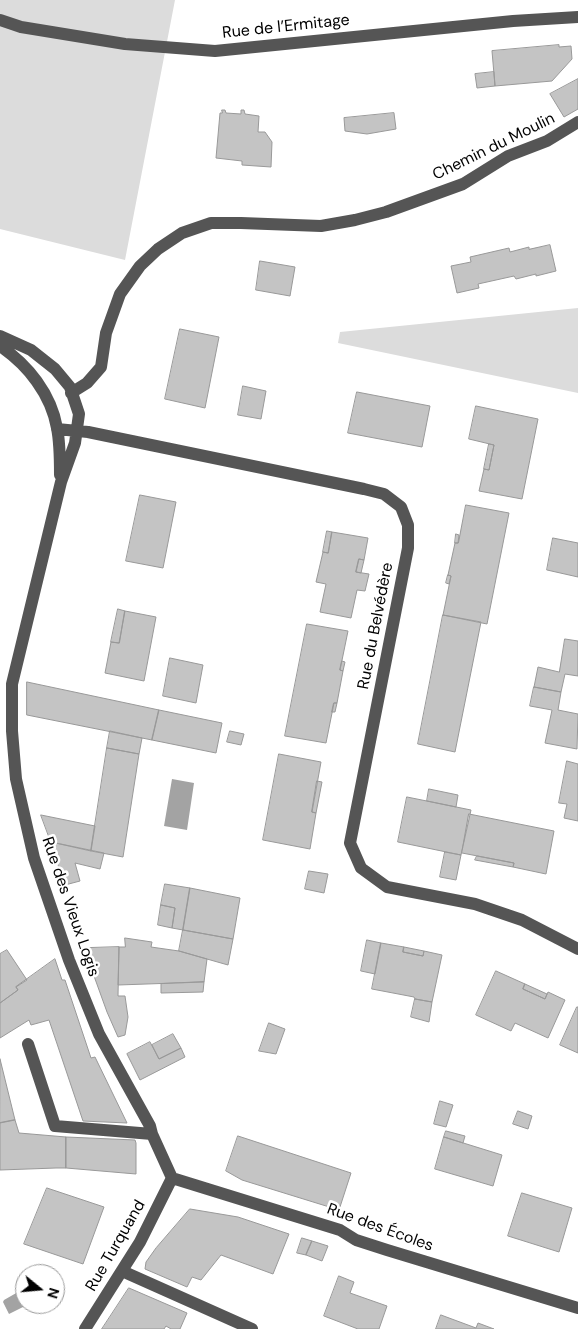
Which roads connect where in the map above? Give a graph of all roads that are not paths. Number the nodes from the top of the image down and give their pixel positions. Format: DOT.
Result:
graph roads {
  1 [pos="578,17"];
  2 [pos="0,20"];
  3 [pos="578,122"];
  4 [pos="0,336"];
  5 [pos="0,346"];
  6 [pos="71,393"];
  7 [pos="58,429"];
  8 [pos="77,430"];
  9 [pos="61,482"];
  10 [pos="578,949"];
  11 [pos="28,1044"];
  12 [pos="152,1134"];
  13 [pos="172,1178"];
  14 [pos="122,1271"];
  15 [pos="578,1308"];
  16 [pos="85,1329"];
  17 [pos="252,1329"];
  1 -- 2 [label="street, Rue de l’Ermitage"];
  3 -- 6 [label="street, Chemin du Moulin"];
  4 -- 6 [label="street, Rue des Vieux Logis"];
  5 -- 7 [label="street, Rue des Vieux Logis"];
  6 -- 8 [label="street, Rue des Vieux Logis"];
  7 -- 8 [label="street, Rue du Belvédère"];
  7 -- 9 [label="street, Rue des Vieux Logis"];
  8 -- 9 [label="street, Rue des Vieux Logis"];
  8 -- 10 [label="street, Rue du Belvédère"];
  9 -- 12 [label="street, Rue des Vieux Logis"];
  11 -- 12 [label="street"];
  12 -- 13 [label="street, Rue des Vieux Logis"];
  13 -- 14 [label="street, Rue Turquand"];
  13 -- 15 [label="street, Rue des Écoles"];
  14 -- 16 [label="street, Rue Turquand"];
  14 -- 17 [label="street"];
}
